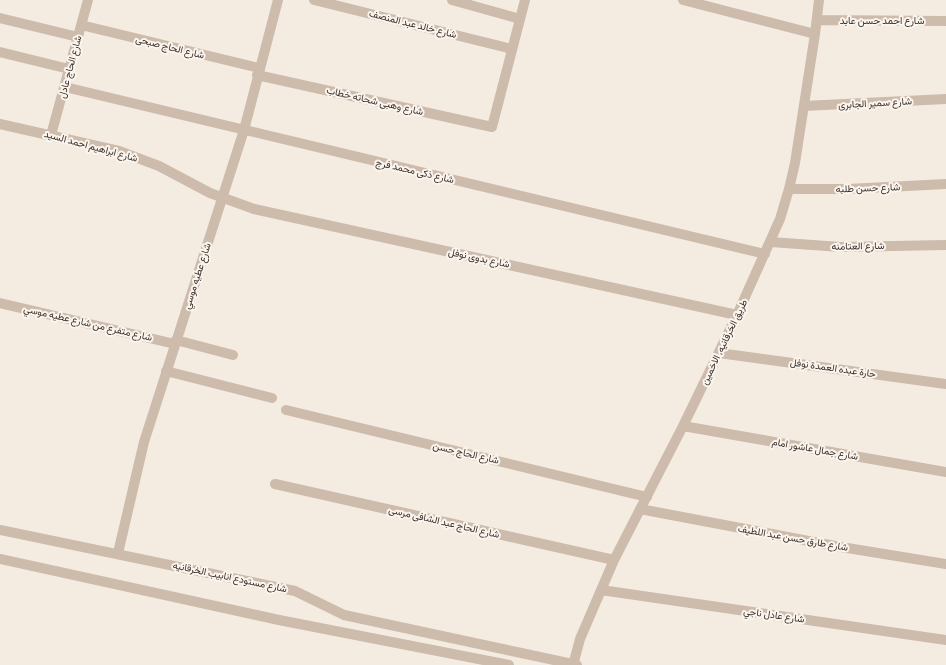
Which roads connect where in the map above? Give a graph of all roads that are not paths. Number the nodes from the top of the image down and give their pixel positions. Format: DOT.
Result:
graph roads {
  1 [pos="88,0"];
  2 [pos="278,0"];
  3 [pos="314,0"];
  4 [pos="452,0"];
  5 [pos="525,0"];
  6 [pos="682,0"];
  7 [pos="819,0"];
  8 [pos="0,18"];
  9 [pos="520,19"];
  10 [pos="817,20"];
  11 [pos="946,21"];
  12 [pos="81,25"];
  13 [pos="816,34"];
  14 [pos="78,37"];
  15 [pos="512,49"];
  16 [pos="0,52"];
  17 [pos="69,69"];
  18 [pos="258,72"];
  19 [pos="64,87"];
  20 [pos="946,100"];
  21 [pos="804,106"];
  22 [pos="0,124"];
  23 [pos="244,130"];
  24 [pos="51,135"];
  25 [pos="946,184"];
  26 [pos="789,189"];
  27 [pos="222,198"];
  28 [pos="771,242"];
  29 [pos="946,245"];
  30 [pos="766,254"];
  31 [pos="0,303"];
  32 [pos="737,315"];
  33 [pos="176,342"];
  34 [pos="719,353"];
  35 [pos="233,355"];
  36 [pos="166,371"];
  37 [pos="946,384"];
  38 [pos="272,398"];
  39 [pos="286,410"];
  40 [pos="683,426"];
  41 [pos="946,472"];
  42 [pos="275,484"];
  43 [pos="647,497"];
  44 [pos="640,510"];
  45 [pos="0,530"];
  46 [pos="118,553"];
  47 [pos="0,559"];
  48 [pos="614,560"];
  49 [pos="946,564"];
  50 [pos="601,590"];
  51 [pos="946,640"];
  52 [pos="509,665"];
  53 [pos="574,665"];
  1 -- 12 [label="street, شارع الحاج عادل"];
  2 -- 18 [label="street, شارع عطيه موسي"];
  3 -- 15 [label="street, شارع خالد عبد المنصف"];
  4 -- 9 [label="street"];
  5 -- 9 [label="street"];
  6 -- 13 [label="street"];
  7 -- 10 [label="street, طريق الخرقانيه, الاخمين"];
  8 -- 14 [label="street"];
  9 -- 15 [label="street"];
  10 -- 11 [label="street, شارع احمد حسن عابد"];
  10 -- 13 [label="street, طريق الخرقانيه, الاخمين"];
  12 -- 14 [label="street, شارع الحاج عادل"];
  12 -- 18 [label="street, شارع الحاج صبحى"];
  13 -- 21 [label="street, طريق الخرقانيه, الاخمين"];
  14 -- 17 [label="street, شارع الحاج عادل"];
  15 -- 18 [label="street, شارع وهبى شحاته خطاب"];
  16 -- 17 [label="street"];
  17 -- 19 [label="street, شارع الحاج عادل"];
  18 -- 23 [label="street, شارع عطيه موسي"];
  19 -- 23 [label="street, شارع ذكى محمد فرج"];
  19 -- 24 [label="street, شارع الحاج عادل"];
  20 -- 21 [label="street, شارع سمير الجابرى"];
  21 -- 26 [label="street, طريق الخرقانيه, الاخمين"];
  22 -- 24 [label="street, شارع ابراهيم احمد السيد"];
  23 -- 27 [label="street, شارع عطيه موسي"];
  23 -- 30 [label="street, شارع ذكى محمد فرج"];
  24 -- 27 [label="street, شارع ابراهيم احمد السيد"];
  25 -- 26 [label="street, شارع حسن طلبه"];
  26 -- 28 [label="street, طريق الخرقانيه, الاخمين"];
  27 -- 32 [label="street, شارع بدوى نوفل"];
  27 -- 33 [label="street, شارع عطيه موسي"];
  28 -- 29 [label="street, شارع العتامنه"];
  28 -- 30 [label="street, طريق الخرقانيه, الاخمين"];
  30 -- 32 [label="street, طريق الخرقانيه, الاخمين"];
  31 -- 33 [label="street, شارع متفرع من شارع عطيه موسي"];
  32 -- 34 [label="street, طريق الخرقانيه, الاخمين"];
  33 -- 35 [label="street, شارع متفرع من شارع عطيه موسي"];
  33 -- 36 [label="street, شارع عطيه موسي"];
  34 -- 37 [label="street, حارة عبده العمدة نوفل"];
  34 -- 40 [label="street, طريق الخرقانيه, الاخمين"];
  36 -- 38 [label="street"];
  36 -- 46 [label="street, شارع عطيه موسي"];
  39 -- 43 [label="street, شارع الحاج حسن"];
  40 -- 41 [label="street, شارع جمال عاشور امام"];
  40 -- 43 [label="street, طريق الخرقانيه, الاخمين"];
  42 -- 48 [label="street, شارع الحاج عبد الشافى مرسى"];
  43 -- 44 [label="street, طريق الخرقانيه, الاخمين"];
  44 -- 48 [label="street, طريق الخرقانيه, الاخمين"];
  44 -- 49 [label="street, شارع طارق حسن عبد اللطيف"];
  45 -- 46 [label="street, شارع مستودع انابيب الخرقانيه"];
  46 -- 53 [label="street, شارع مستودع انابيب الخرقانيه"];
  47 -- 52 [label="street"];
  48 -- 50 [label="street, طريق الخرقانيه, الاخمين"];
  50 -- 51 [label="street, شارع عادل ناجي"];
  50 -- 53 [label="street, طريق الخرقانيه, الاخمين"];
}
